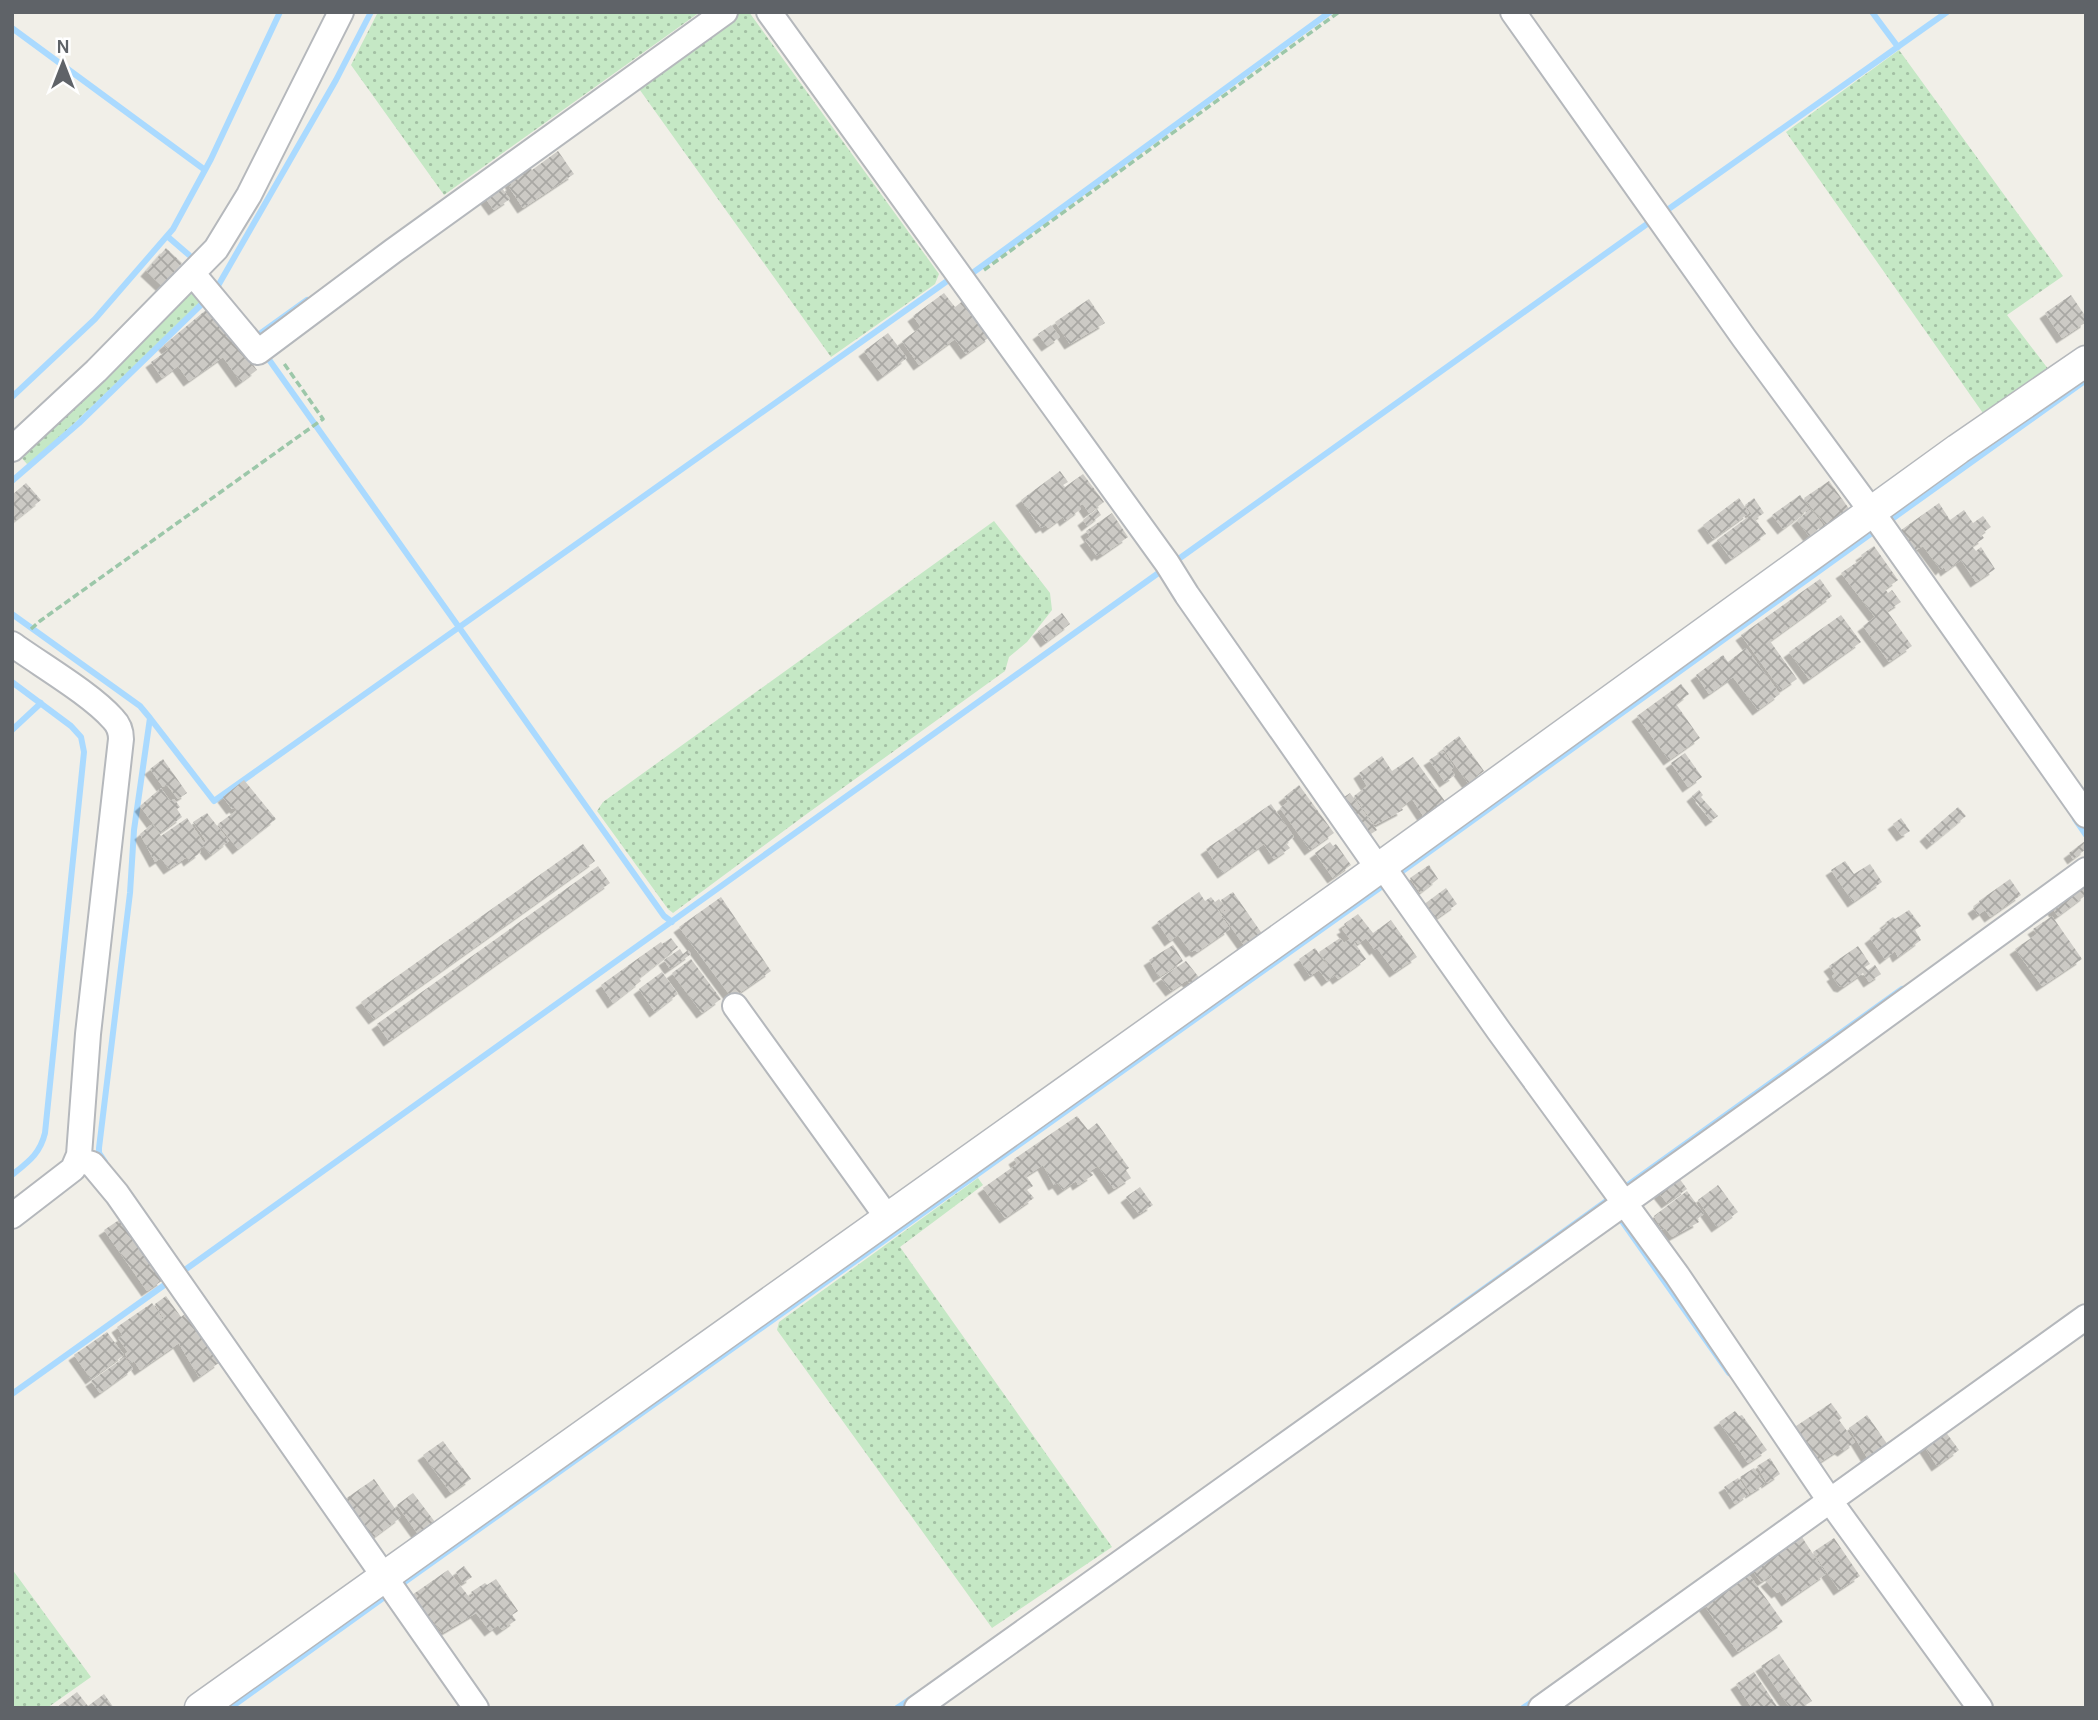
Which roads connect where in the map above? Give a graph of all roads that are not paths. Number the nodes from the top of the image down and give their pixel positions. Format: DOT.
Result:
graph roads {
  1 [pos="341,12"];
  2 [pos="725,12"];
  3 [pos="769,12"];
  4 [pos="1513,12"];
  5 [pos="193,274"];
  6 [pos="2086,361"];
  7 [pos="14,445"];
  8 [pos="1879,522"];
  9 [pos="12,644"];
  10 [pos="2086,816"];
  11 [pos="2086,870"];
  12 [pos="1388,875"];
  13 [pos="735,1006"];
  14 [pos="78,1160"];
  15 [pos="1619,1196"];
  16 [pos="12,1216"];
  17 [pos="887,1217"];
  18 [pos="2086,1317"];
  19 [pos="1825,1504"];
  20 [pos="389,1586"];
  21 [pos="200,1708"];
  22 [pos="476,1708"];
  23 [pos="917,1708"];
  24 [pos="1541,1708"];
  25 [pos="1980,1708"];
  1 -- 5 [label="street"];
  2 -- 5 [label="street"];
  3 -- 12 [label="street"];
  4 -- 8 [label="street"];
  5 -- 7 [label="street"];
  6 -- 8 [label="street"];
  8 -- 10 [label="street"];
  8 -- 12 [label="street"];
  9 -- 14 [label="street"];
  11 -- 15 [label="street"];
  12 -- 15 [label="street"];
  12 -- 17 [label="street"];
  13 -- 17 [label="street"];
  14 -- 16 [label="street"];
  14 -- 20 [label="street"];
  15 -- 19 [label="street"];
  15 -- 23 [label="street"];
  17 -- 20 [label="street"];
  18 -- 19 [label="street"];
  19 -- 24 [label="street"];
  19 -- 25 [label="street"];
  20 -- 21 [label="street"];
  20 -- 22 [label="street"];
}
